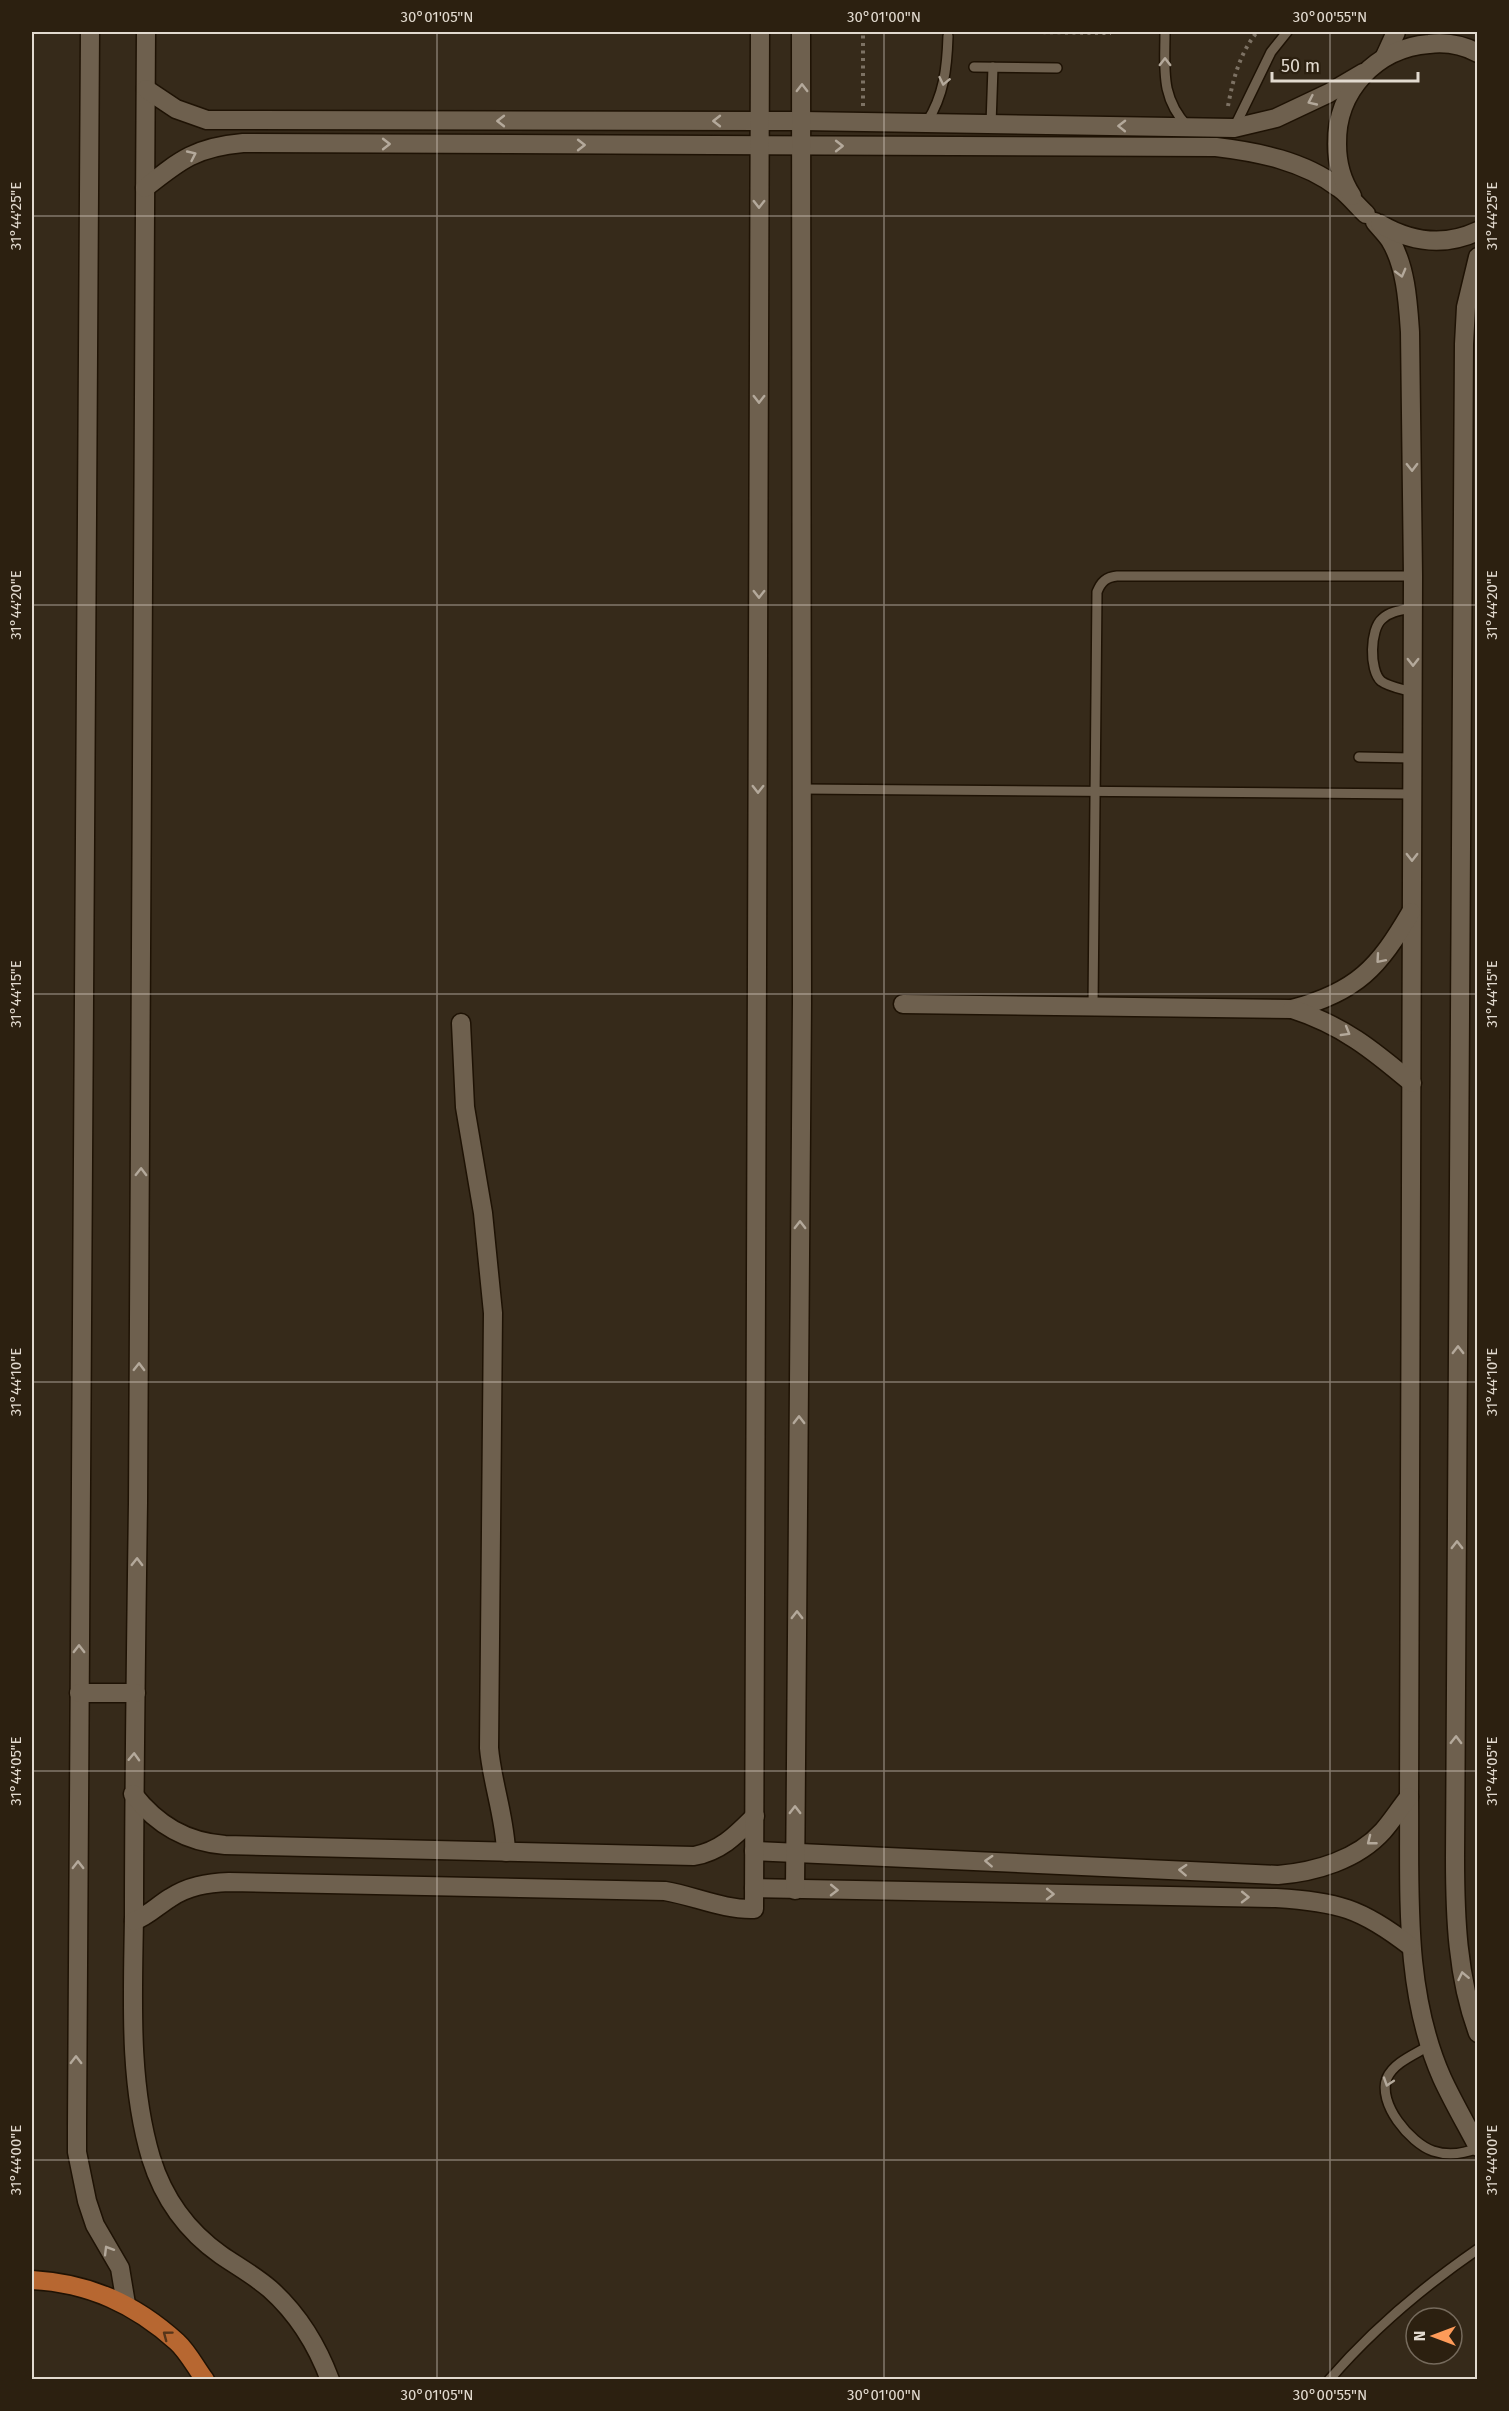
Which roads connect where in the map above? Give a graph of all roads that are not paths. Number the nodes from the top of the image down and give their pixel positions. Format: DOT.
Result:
graph roads {
  1 [pos="90,32"];
  2 [pos="146,32"];
  3 [pos="760,32"];
  4 [pos="801,32"];
  5 [pos="1165,32"];
  6 [pos="1287,32"];
  7 [pos="1396,32"];
  8 [pos="948,36"];
  9 [pos="1478,53"];
  10 [pos="1385,56"];
  11 [pos="974,67"];
  12 [pos="993,67"];
  13 [pos="1057,68"];
  14 [pos="1363,73"];
  15 [pos="146,89"];
  16 [pos="760,121"];
  17 [pos="802,121"];
  18 [pos="927,123"];
  19 [pos="991,124"];
  20 [pos="1188,127"];
  21 [pos="1229,127"];
  22 [pos="759,145"];
  23 [pos="802,146"];
  24 [pos="145,188"];
  25 [pos="1371,218"];
  26 [pos="1478,231"];
  27 [pos="1478,257"];
  28 [pos="1413,576"];
  29 [pos="1413,608"];
  30 [pos="1412,692"];
  31 [pos="1359,757"];
  32 [pos="1412,758"];
  33 [pos="802,789"];
  34 [pos="1095,791"];
  35 [pos="1412,794"];
  36 [pos="1412,910"];
  37 [pos="903,1004"];
  38 [pos="1093,1007"];
  39 [pos="1292,1010"];
  40 [pos="461,1023"];
  41 [pos="1412,1083"];
  42 [pos="79,1693"];
  43 [pos="136,1693"];
  44 [pos="133,1794"];
  45 [pos="1408,1797"];
  46 [pos="755,1816"];
  47 [pos="754,1851"];
  48 [pos="506,1852"];
  49 [pos="795,1852"];
  50 [pos="754,1888"];
  51 [pos="795,1890"];
  52 [pos="134,1921"];
  53 [pos="1410,1946"];
  54 [pos="1478,2033"];
  55 [pos="1430,2045"];
  56 [pos="1478,2148"];
  57 [pos="1478,2249"];
  58 [pos="32,2280"];
  59 [pos="126,2304"];
  60 [pos="205,2379"];
  61 [pos="330,2379"];
  62 [pos="1329,2379"];
  42 -- 1 [label="street, one-way"];
  2 -- 15 [label="street"];
  3 -- 16 [label="street"];
  17 -- 4 [label="street, one-way"];
  20 -- 5 [label="lane, one-way"];
  6 -- 21 [label="lane"];
  7 -- 10 [label="street"];
  8 -- 18 [label="lane, one-way"];
  9 -- 10 [label="street"];
  10 -- 14 [label="street"];
  11 -- 12 [label="lane"];
  12 -- 13 [label="lane"];
  12 -- 19 [label="lane"];
  14 -- 21 [label="street, one-way"];
  14 -- 25 [label="street"];
  16 -- 15 [label="street, one-way"];
  15 -- 24 [label="street"];
  16 -- 17 [label="street"];
  16 -- 22 [label="street"];
  17 -- 18 [label="street"];
  17 -- 23 [label="street"];
  18 -- 19 [label="street"];
  20 -- 19 [label="street, one-way"];
  20 -- 21 [label="street"];
  22 -- 23 [label="street"];
  24 -- 22 [label="street, one-way"];
  22 -- 46 [label="street, one-way"];
  23 -- 25 [label="street, one-way"];
  23 -- 33 [label="street"];
  43 -- 24 [label="street, one-way"];
  25 -- 26 [label="street"];
  25 -- 28 [label="street, one-way"];
  54 -- 27 [label="street, one-way"];
  28 -- 29 [label="street"];
  28 -- 34 [label="lane"];
  29 -- 30 [label="street, one-way"];
  29 -- 30 [label="lane"];
  30 -- 32 [label="street"];
  31 -- 32 [label="lane"];
  32 -- 35 [label="street"];
  33 -- 34 [label="lane"];
  49 -- 33 [label="street, one-way"];
  34 -- 35 [label="lane"];
  34 -- 38 [label="lane"];
  35 -- 36 [label="street, one-way"];
  36 -- 39 [label="street, one-way"];
  36 -- 41 [label="street"];
  37 -- 38 [label="street"];
  38 -- 39 [label="street"];
  39 -- 41 [label="street, one-way"];
  40 -- 48 [label="street"];
  41 -- 45 [label="street"];
  42 -- 43 [label="street"];
  59 -- 42 [label="street, one-way"];
  44 -- 43 [label="street, one-way"];
  44 -- 48 [label="street"];
  44 -- 52 [label="street"];
  45 -- 49 [label="street, one-way"];
  45 -- 53 [label="street"];
  46 -- 47 [label="street"];
  46 -- 48 [label="street"];
  47 -- 49 [label="street"];
  47 -- 50 [label="street"];
  49 -- 51 [label="street"];
  50 -- 51 [label="street"];
  50 -- 52 [label="street"];
  51 -- 53 [label="street, one-way"];
  52 -- 61 [label="street"];
  53 -- 55 [label="street"];
  55 -- 56 [label="street"];
  55 -- 56 [label="lane, one-way"];
  57 -- 62 [label="lane"];
  58 -- 59 [label="main road"];
  60 -- 59 [label="main road, one-way"];
}
